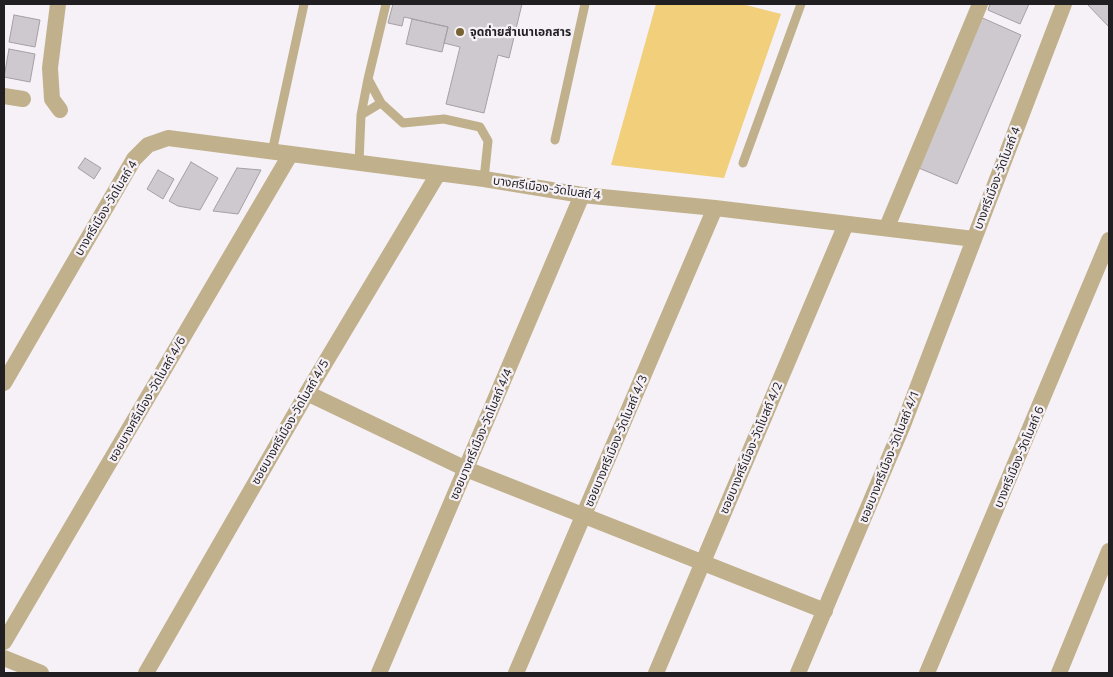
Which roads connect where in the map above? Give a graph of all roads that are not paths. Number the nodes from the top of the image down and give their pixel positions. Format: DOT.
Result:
graph roads {
  1 [pos="58,4"];
  2 [pos="304,4"];
  3 [pos="386,4"];
  4 [pos="585,4"];
  5 [pos="801,4"];
  6 [pos="980,4"];
  7 [pos="1064,4"];
  8 [pos="368,79"];
  9 [pos="4,96"];
  10 [pos="23,99"];
  11 [pos="381,103"];
  12 [pos="60,110"];
  13 [pos="362,115"];
  14 [pos="555,140"];
  15 [pos="272,152"];
  16 [pos="290,155"];
  17 [pos="359,163"];
  18 [pos="743,163"];
  19 [pos="438,174"];
  20 [pos="484,179"];
  21 [pos="582,195"];
  22 [pos="715,208"];
  23 [pos="846,224"];
  24 [pos="887,227"];
  25 [pos="974,239"];
  26 [pos="1109,240"];
  27 [pos="6,372"];
  28 [pos="307,393"];
  29 [pos="466,469"];
  30 [pos="584,515"];
  31 [pos="1109,551"];
  32 [pos="702,564"];
  33 [pos="825,611"];
  34 [pos="4,642"];
  35 [pos="4,658"];
  36 [pos="41,673"];
  37 [pos="146,673"];
  38 [pos="379,673"];
  39 [pos="516,673"];
  40 [pos="656,673"];
  41 [pos="798,673"];
  42 [pos="927,673"];
  43 [pos="1059,673"];
  1 -- 12 [label="street"];
  2 -- 15 [label="lane"];
  3 -- 8 [label="lane"];
  4 -- 14 [label="lane"];
  5 -- 18 [label="lane"];
  6 -- 24 [label="street"];
  7 -- 25 [label="street, บางศรีเมือง-วัดโบสถ์ 4"];
  8 -- 11 [label="lane"];
  8 -- 13 [label="lane"];
  9 -- 10 [label="street"];
  11 -- 13 [label="lane"];
  11 -- 20 [label="lane"];
  13 -- 17 [label="lane"];
  15 -- 16 [label="street, บางศรีเมือง-วัดโบสถ์ 4"];
  15 -- 27 [label="street, บางศรีเมือง-วัดโบสถ์ 4"];
  16 -- 17 [label="street, บางศรีเมือง-วัดโบสถ์ 4"];
  16 -- 34 [label="street, ซอยบางศรีเมือง-วัดโบสถ์ 4/6"];
  17 -- 19 [label="street, บางศรีเมือง-วัดโบสถ์ 4"];
  19 -- 20 [label="street, บางศรีเมือง-วัดโบสถ์ 4"];
  19 -- 28 [label="street, ซอยบางศรีเมือง-วัดโบสถ์ 4/5"];
  20 -- 21 [label="street, บางศรีเมือง-วัดโบสถ์ 4"];
  21 -- 22 [label="street, บางศรีเมือง-วัดโบสถ์ 4"];
  21 -- 29 [label="street, ซอยบางศรีเมือง-วัดโบสถ์ 4/4"];
  22 -- 23 [label="street, บางศรีเมือง-วัดโบสถ์ 4"];
  22 -- 30 [label="street, ซอยบางศรีเมือง-วัดโบสถ์ 4/3"];
  23 -- 24 [label="street, บางศรีเมือง-วัดโบสถ์ 4"];
  23 -- 32 [label="street, ซอยบางศรีเมือง-วัดโบสถ์ 4/2"];
  24 -- 25 [label="street, บางศรีเมือง-วัดโบสถ์ 4"];
  25 -- 33 [label="street, ซอยบางศรีเมือง-วัดโบสถ์ 4/1"];
  26 -- 42 [label="street, บางศรีเมือง-วัดโบสถ์ 6"];
  28 -- 29 [label="street"];
  28 -- 37 [label="street, ซอยบางศรีเมือง-วัดโบสถ์ 4/5"];
  29 -- 30 [label="street"];
  29 -- 38 [label="street, ซอยบางศรีเมือง-วัดโบสถ์ 4/4"];
  30 -- 32 [label="street"];
  30 -- 39 [label="street, ซอยบางศรีเมือง-วัดโบสถ์ 4/3"];
  31 -- 43 [label="street"];
  32 -- 33 [label="street"];
  32 -- 40 [label="street, ซอยบางศรีเมือง-วัดโบสถ์ 4/2"];
  33 -- 41 [label="street, ซอยบางศรีเมือง-วัดโบสถ์ 4/1"];
  35 -- 36 [label="street"];
}
